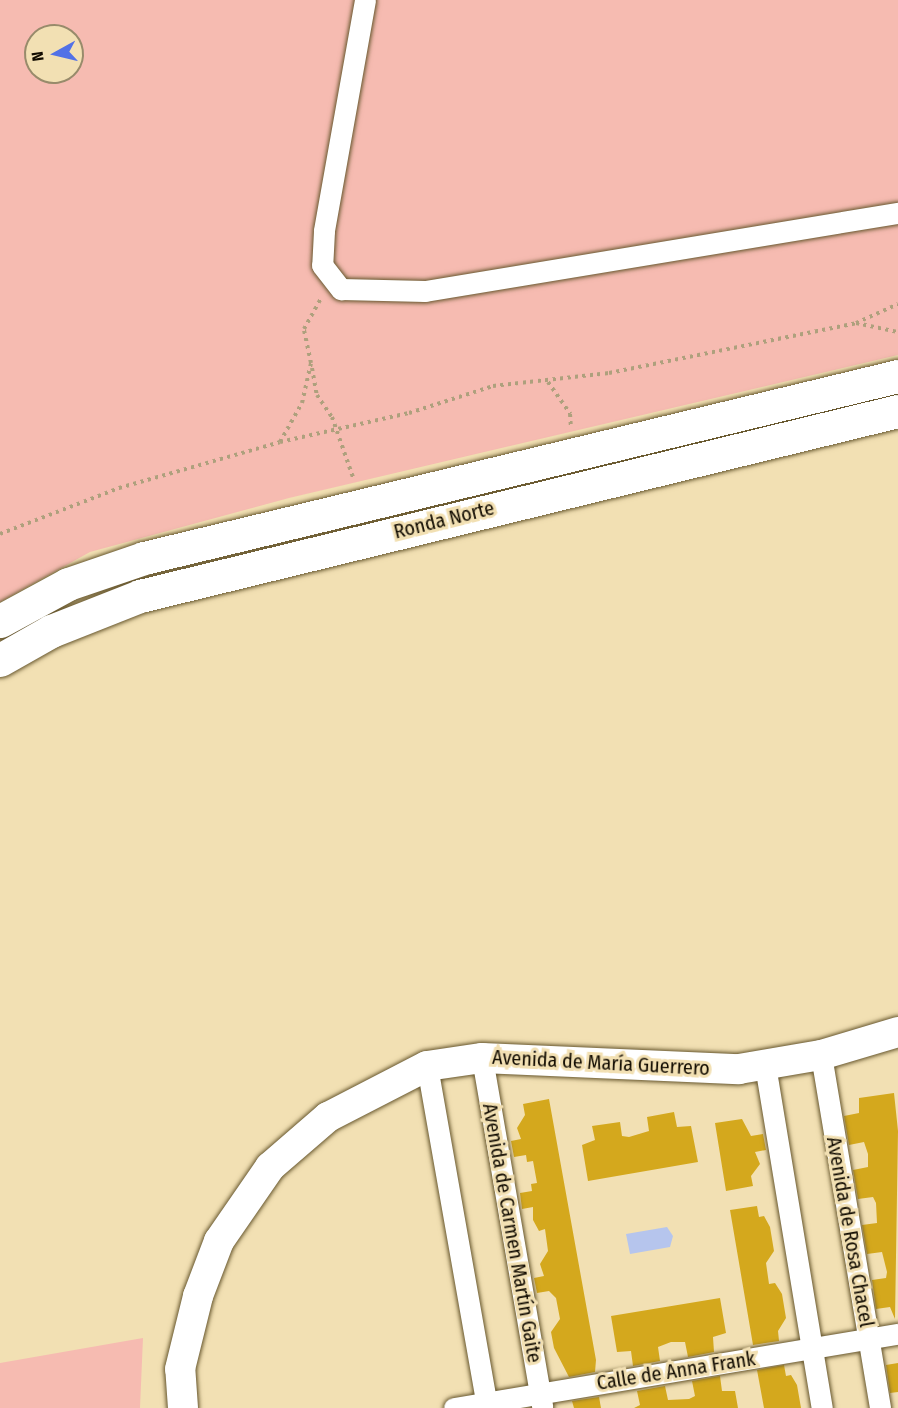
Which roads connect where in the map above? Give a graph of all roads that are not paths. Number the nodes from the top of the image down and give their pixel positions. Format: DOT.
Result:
graph roads {
  1 [pos="365,0"];
  2 [pos="898,213"];
  3 [pos="898,376"];
  4 [pos="898,411"];
  5 [pos="0,621"];
  6 [pos="0,660"];
  7 [pos="898,1032"];
  8 [pos="821,1055"];
  9 [pos="482,1058"];
  10 [pos="765,1065"];
  11 [pos="427,1066"];
  12 [pos="898,1334"];
  13 [pos="868,1339"];
  14 [pos="812,1348"];
  15 [pos="541,1401"];
  16 [pos="486,1405"];
  17 [pos="183,1408"];
  18 [pos="454,1408"];
  19 [pos="822,1408"];
  20 [pos="880,1408"];
  1 -- 2 [label="street"];
  3 -- 5 [label="main road, Ronda Norte"];
  4 -- 6 [label="main road, Ronda Norte"];
  7 -- 8 [label="street, Avenida de María Guerrero"];
  8 -- 10 [label="street, Avenida de María Guerrero"];
  8 -- 13 [label="street, Avenida de Rosa Chacel"];
  9 -- 10 [label="street, Avenida de María Guerrero"];
  9 -- 11 [label="street, Avenida de María Guerrero"];
  9 -- 15 [label="street, Avenida de Carmen Martín Gaite"];
  10 -- 14 [label="street"];
  11 -- 16 [label="street"];
  11 -- 17 [label="street, Avenida de María Guerrero"];
  12 -- 13 [label="street, Calle de Anna Frank"];
  13 -- 14 [label="street, Calle de Anna Frank"];
  13 -- 20 [label="street, Avenida de Rosa Chacel"];
  14 -- 15 [label="street, Calle de Anna Frank"];
  14 -- 19 [label="street"];
  15 -- 16 [label="street, Calle de Anna Frank"];
  16 -- 18 [label="street, Calle de Anna Frank"];
}
